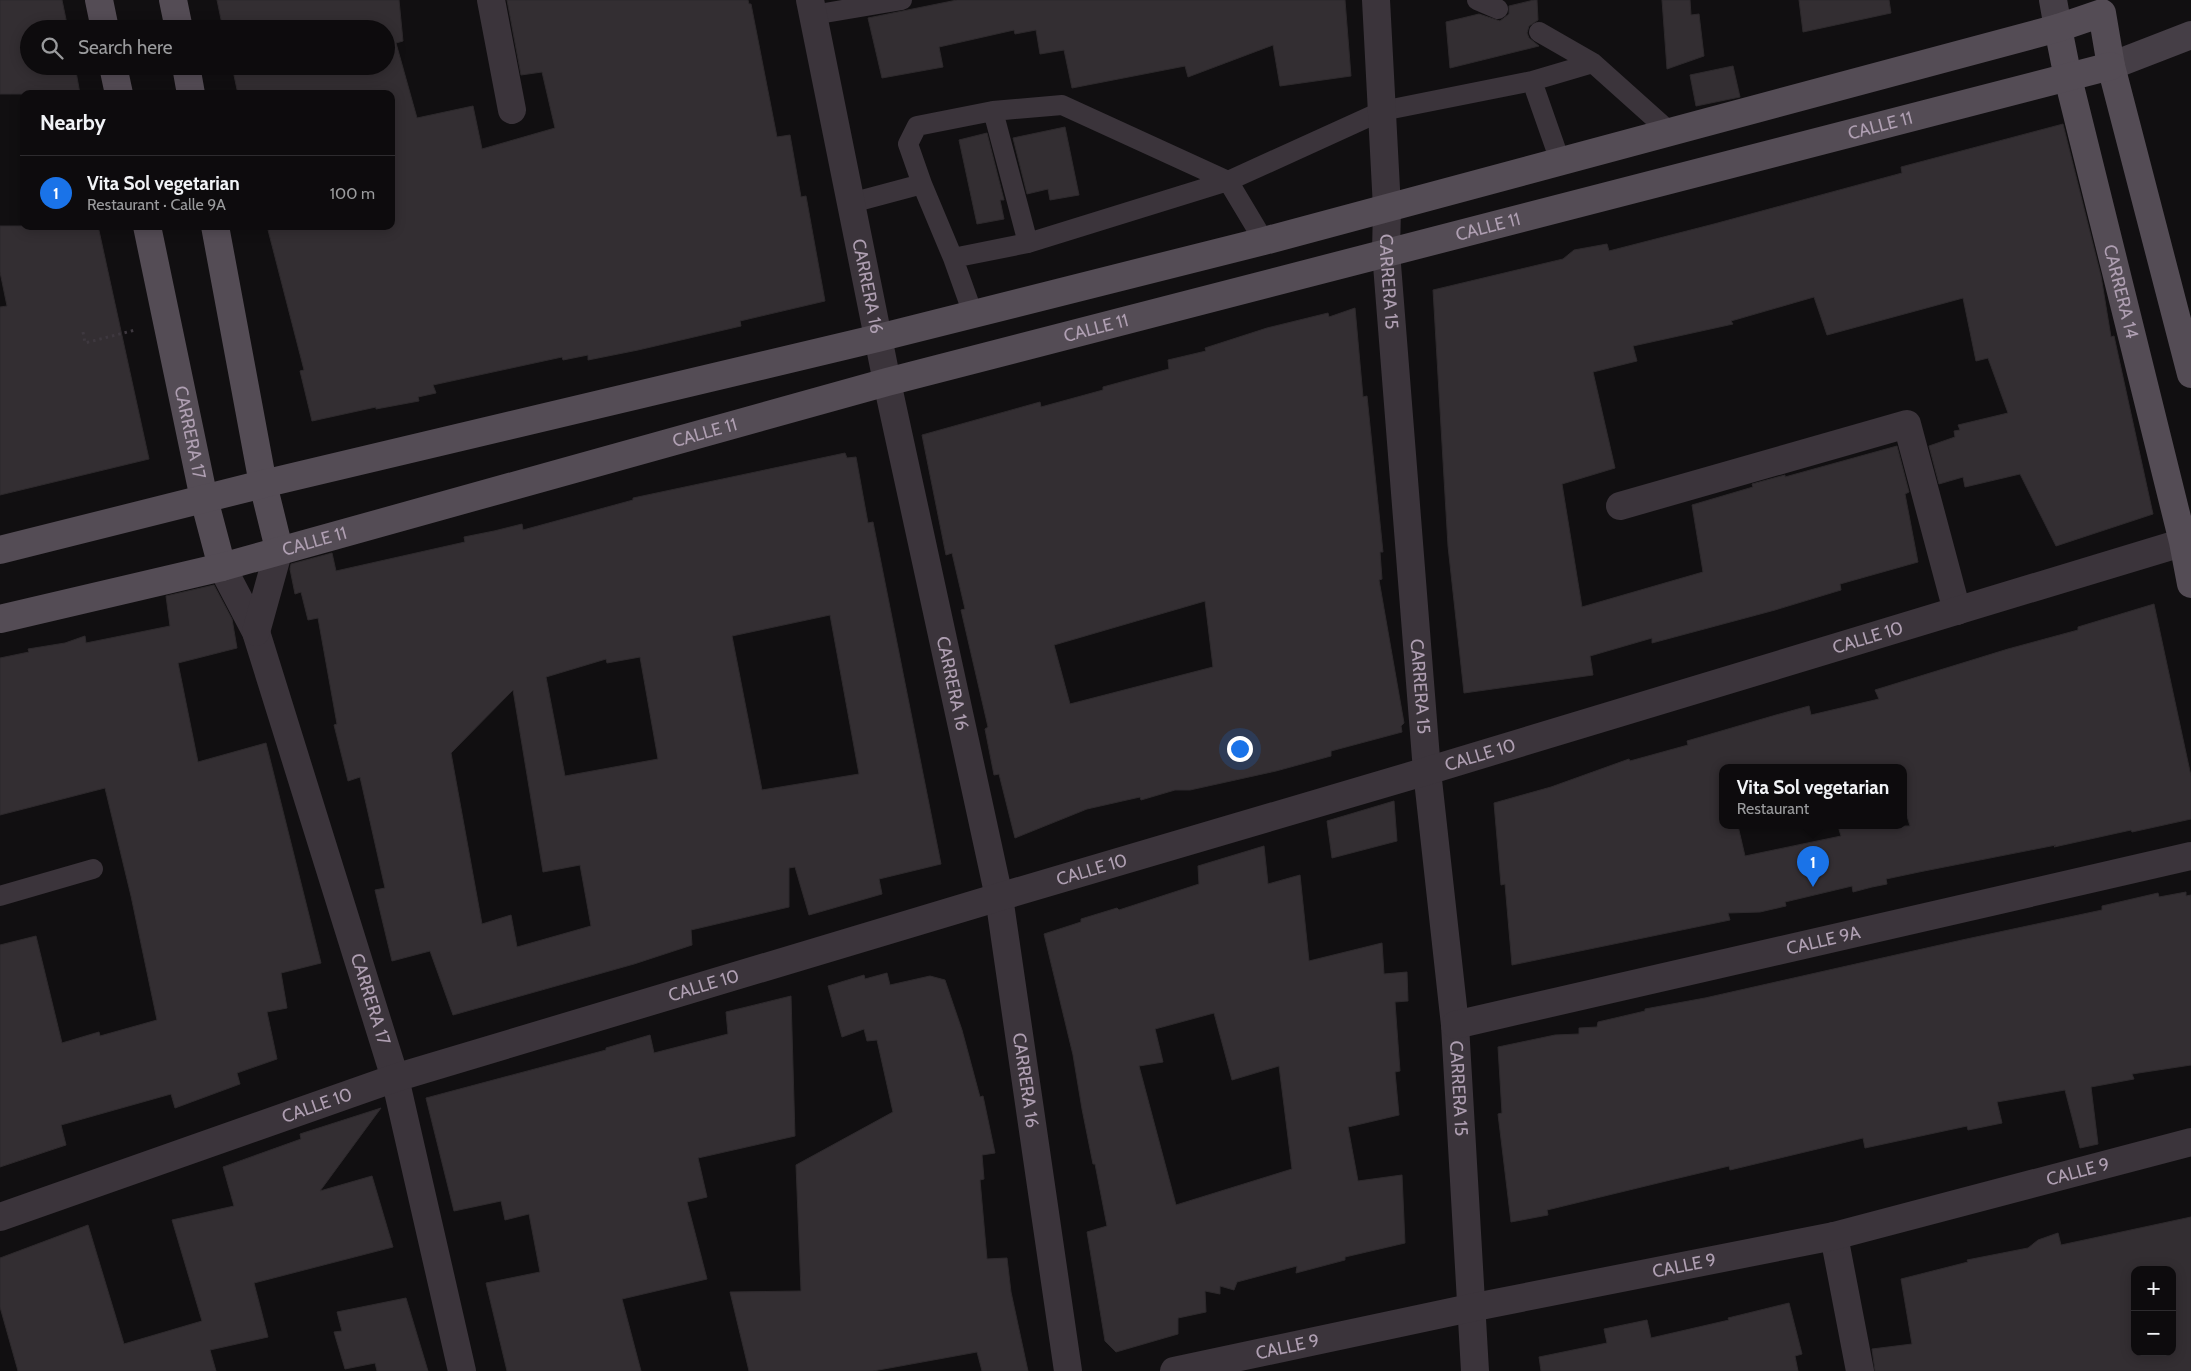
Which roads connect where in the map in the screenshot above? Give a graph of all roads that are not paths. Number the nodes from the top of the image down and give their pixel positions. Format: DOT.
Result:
graph roads {
  1 [pos="99,0"];
  2 [pos="173,0"];
  3 [pos="491,0"];
  4 [pos="902,0"];
  5 [pos="1376,0"];
  6 [pos="1477,0"];
  7 [pos="2053,0"];
  8 [pos="2101,7"];
  9 [pos="812,8"];
  10 [pos="1498,9"];
  11 [pos="103,20"];
  12 [pos="177,20"];
  13 [pos="2058,28"];
  14 [pos="1539,32"];
  15 [pos="2191,35"];
  16 [pos="1593,63"];
  17 [pos="2111,66"];
  18 [pos="115,75"];
  19 [pos="188,75"];
  20 [pos="2068,78"];
  21 [pos="1532,82"];
  22 [pos="118,90"];
  23 [pos="190,90"];
  24 [pos="512,110"];
  25 [pos="993,111"];
  26 [pos="1382,111"];
  27 [pos="1670,132"];
  28 [pos="1560,161"];
  29 [pos="1228,181"];
  30 [pos="922,184"];
  31 [pos="851,203"];
  32 [pos="1387,208"];
  33 [pos="148,230"];
  34 [pos="216,230"];
  35 [pos="1264,241"];
  36 [pos="1028,243"];
  37 [pos="1386,252"];
  38 [pos="953,258"];
  39 [pos="973,314"];
  40 [pos="878,338"];
  41 [pos="2191,374"];
  42 [pos="888,382"];
  43 [pos="263,484"];
  44 [pos="204,500"];
  45 [pos="1620,506"];
  46 [pos="2187,541"];
  47 [pos="280,549"];
  48 [pos="0,550"];
  49 [pos="222,566"];
  50 [pos="2191,584"];
  51 [pos="1957,611"];
  52 [pos="0,619"];
  53 [pos="256,632"];
  54 [pos="1427,772"];
  55 [pos="2191,856"];
  56 [pos="93,869"];
  57 [pos="0,896"];
  58 [pos="999,897"];
  59 [pos="1454,1025"];
  60 [pos="395,1078"];
  61 [pos="2191,1142"];
  62 [pos="0,1217"];
  63 [pos="1834,1236"];
  64 [pos="1470,1308"];
  65 [pos="462,1371"];
  66 [pos="1068,1371"];
  67 [pos="1174,1371"];
  68 [pos="1475,1371"];
  69 [pos="1860,1371"];
  1 -- 11 [label="main road"];
  2 -- 12 [label="main road"];
  3 -- 24 [label="street"];
  4 -- 9 [label="lane"];
  5 -- 26 [label="street, CARRERA 15"];
  6 -- 10 [label="lane"];
  7 -- 13 [label="street, CARRERA 14"];
  8 -- 13 [label="main road"];
  8 -- 17 [label="main road"];
  9 -- 31 [label="street, CARRERA 16"];
  13 -- 20 [label="main road, CARRERA 14"];
  13 -- 27 [label="main road"];
  14 -- 16 [label="lane"];
  15 -- 17 [label="street, CALLE 11"];
  16 -- 21 [label="lane"];
  16 -- 27 [label="lane"];
  17 -- 20 [label="main road, CALLE 11"];
  17 -- 41 [label="main road"];
  18 -- 22 [label="main road"];
  19 -- 23 [label="main road"];
  20 -- 37 [label="main road, CALLE 11"];
  20 -- 46 [label="main road, CARRERA 14"];
  21 -- 26 [label="lane"];
  21 -- 28 [label="lane"];
  25 -- 29 [label="lane"];
  25 -- 30 [label="lane"];
  25 -- 36 [label="lane"];
  26 -- 29 [label="lane"];
  26 -- 32 [label="street, CARRERA 15"];
  27 -- 28 [label="main road"];
  28 -- 32 [label="main road"];
  29 -- 35 [label="lane"];
  29 -- 36 [label="lane"];
  30 -- 31 [label="lane"];
  30 -- 38 [label="lane"];
  31 -- 40 [label="street, CARRERA 16"];
  32 -- 35 [label="main road"];
  32 -- 37 [label="street, CARRERA 15"];
  33 -- 44 [label="main road, CARRERA 17"];
  34 -- 43 [label="main road"];
  35 -- 39 [label="main road"];
  36 -- 38 [label="lane"];
  37 -- 42 [label="main road, CALLE 11"];
  37 -- 54 [label="street, CARRERA 15"];
  38 -- 39 [label="lane"];
  39 -- 40 [label="main road"];
  40 -- 42 [label="street, CARRERA 16"];
  40 -- 43 [label="main road"];
  42 -- 47 [label="main road, CALLE 11"];
  42 -- 58 [label="street, CARRERA 16"];
  43 -- 44 [label="main road"];
  43 -- 47 [label="main road"];
  44 -- 48 [label="main road"];
  44 -- 49 [label="main road, CARRERA 17"];
  45 -- 51 [label="street"];
  46 -- 50 [label="main road, CARRERA 14"];
  46 -- 51 [label="street, CALLE 10"];
  47 -- 49 [label="main road, CALLE 11"];
  47 -- 53 [label="street"];
  49 -- 52 [label="main road, CALLE 11"];
  49 -- 53 [label="street, CARRERA 17"];
  51 -- 54 [label="street, CALLE 10"];
  53 -- 60 [label="street, CARRERA 17"];
  54 -- 58 [label="street, CALLE 10"];
  54 -- 59 [label="street, CARRERA 15"];
  55 -- 59 [label="street, CALLE 9A"];
  56 -- 57 [label="lane"];
  58 -- 60 [label="street, CALLE 10"];
  58 -- 66 [label="street, CARRERA 16"];
  59 -- 64 [label="street, CARRERA 15"];
  60 -- 62 [label="street, CALLE 10"];
  60 -- 65 [label="street, CARRERA 17"];
  61 -- 63 [label="street, CALLE 9"];
  63 -- 64 [label="street, CALLE 9"];
  63 -- 69 [label="street"];
  64 -- 67 [label="street, CALLE 9"];
  64 -- 68 [label="street, CARRERA 15"];
}
